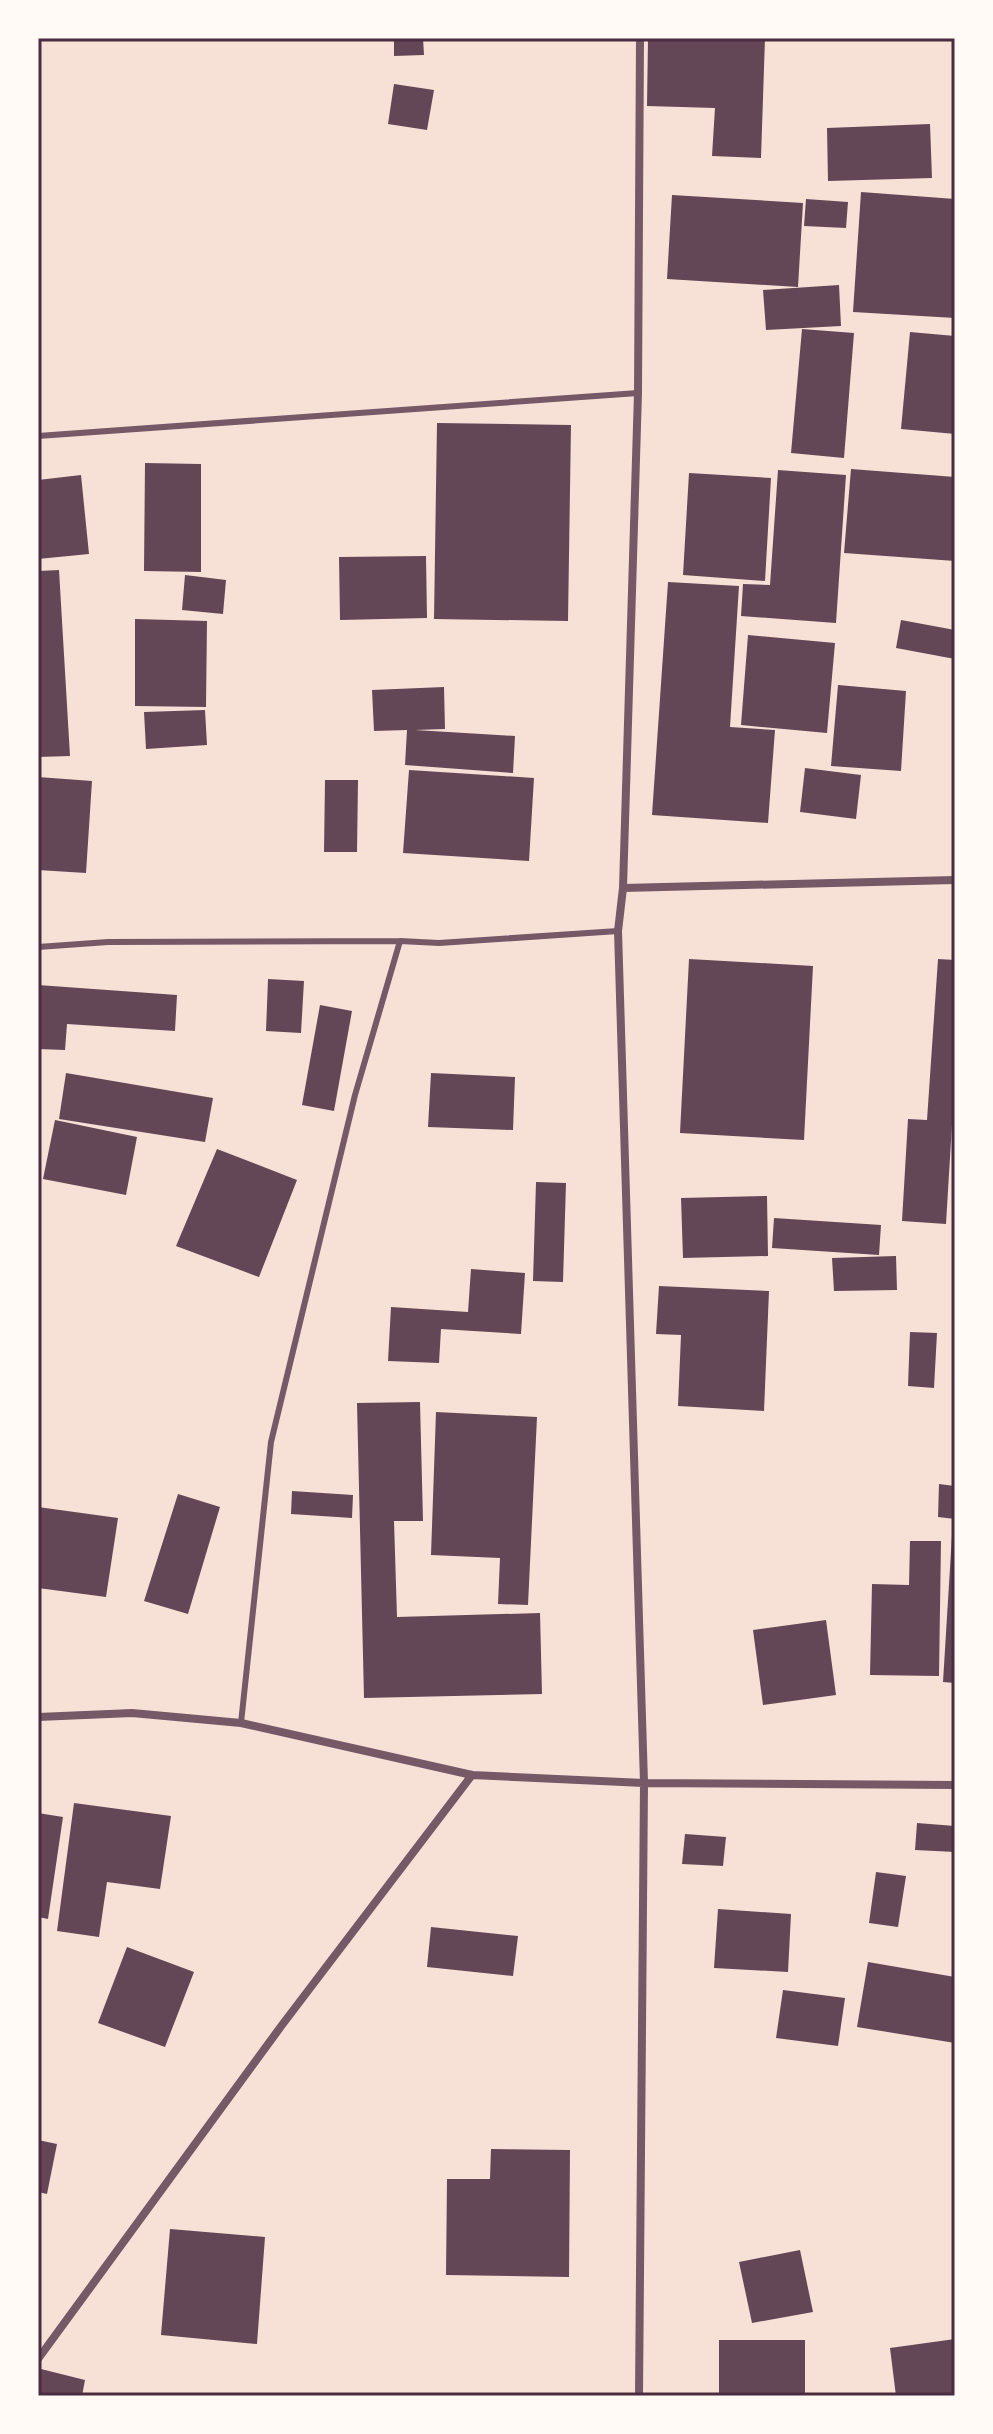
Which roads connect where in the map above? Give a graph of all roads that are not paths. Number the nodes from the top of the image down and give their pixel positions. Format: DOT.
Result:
graph roads {
  1 [pos="640,38"];
  2 [pos="638,393"];
  3 [pos="38,436"];
  4 [pos="955,880"];
  5 [pos="623,888"];
  6 [pos="618,931"];
  7 [pos="400,941"];
  8 [pos="38,947"];
  9 [pos="38,1717"];
  10 [pos="241,1723"];
  11 [pos="472,1775"];
  12 [pos="644,1783"];
  13 [pos="955,1785"];
  14 [pos="38,2359"];
  15 [pos="639,2396"];
  1 -- 2 [label="street"];
  2 -- 3 [label="lane"];
  2 -- 5 [label="street"];
  4 -- 5 [label="street"];
  5 -- 6 [label="street"];
  6 -- 7 [label="lane"];
  6 -- 12 [label="street"];
  7 -- 8 [label="lane"];
  7 -- 10 [label="lane"];
  9 -- 10 [label="street"];
  10 -- 11 [label="street"];
  11 -- 12 [label="street"];
  11 -- 14 [label="street"];
  12 -- 13 [label="street"];
  12 -- 15 [label="street"];
}
